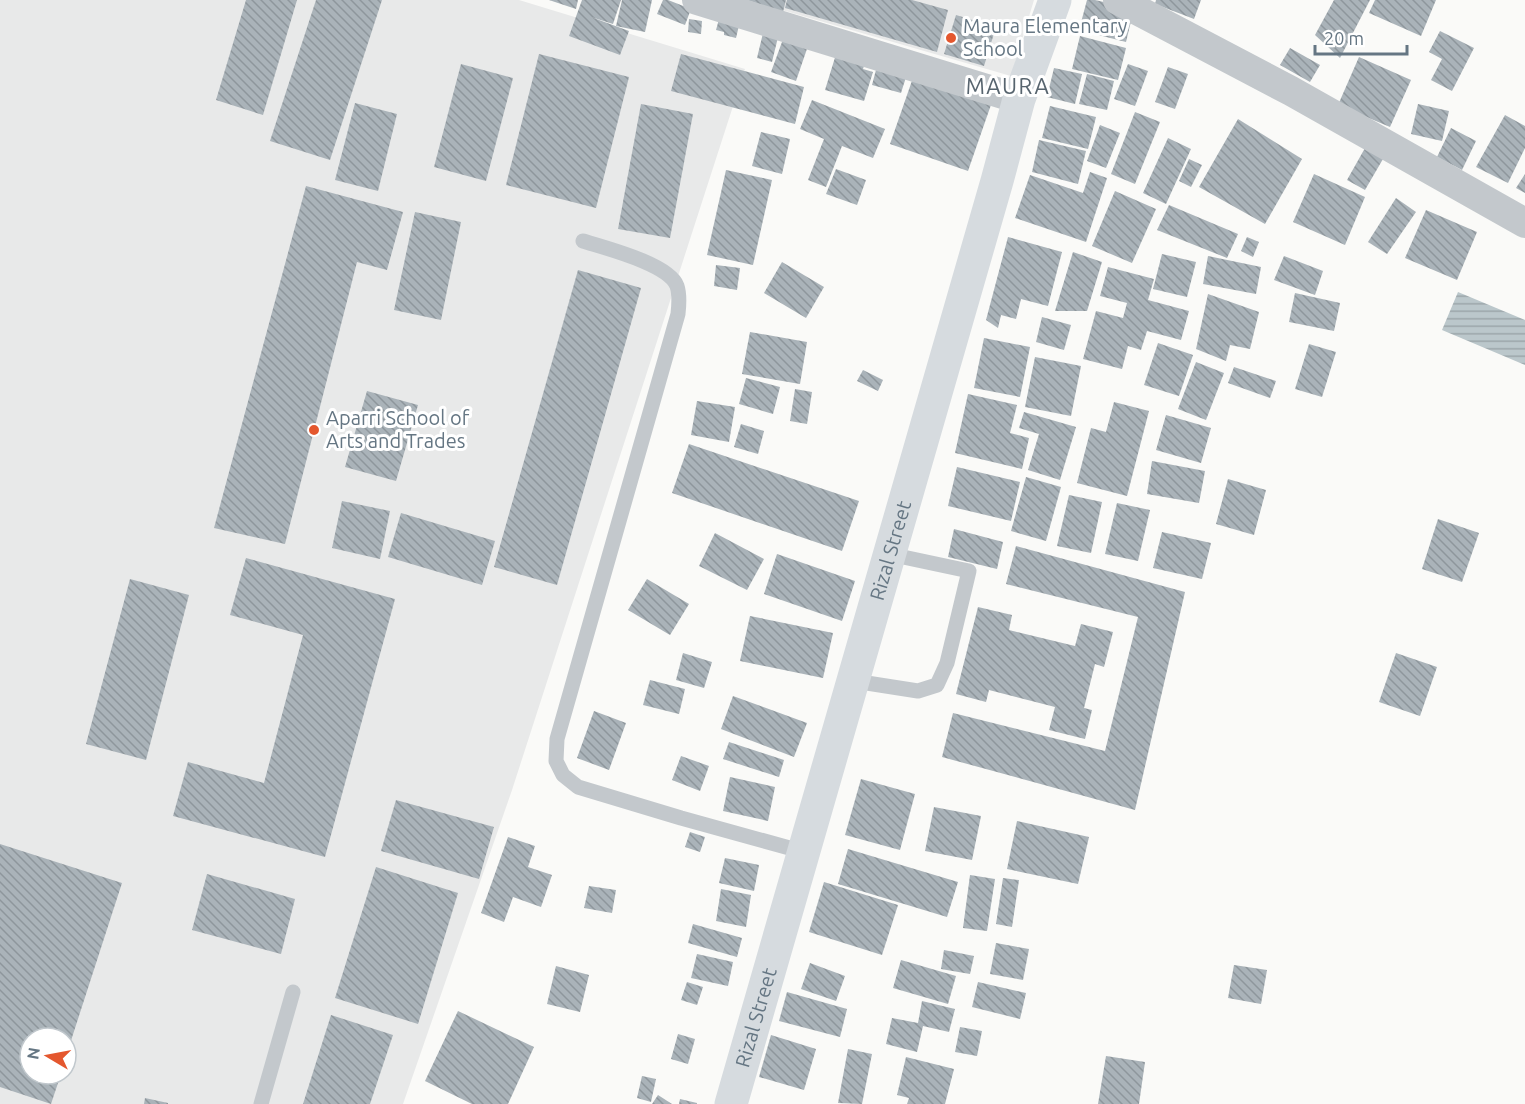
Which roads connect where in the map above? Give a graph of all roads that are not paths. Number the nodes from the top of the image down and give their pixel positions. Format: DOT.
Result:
graph roads {
  1 [pos="697,0"];
  2 [pos="1055,0"];
  3 [pos="1118,0"];
  4 [pos="1020,99"];
  5 [pos="1525,223"];
  6 [pos="583,241"];
  7 [pos="889,554"];
  8 [pos="854,681"];
  9 [pos="804,852"];
  10 [pos="293,992"];
  11 [pos="261,1104"];
  12 [pos="731,1104"];
  1 -- 4 [label="street"];
  2 -- 4 [label="main road, Rizal Street"];
  3 -- 5 [label="street"];
  4 -- 7 [label="main road, Rizal Street"];
  6 -- 9 [label="lane"];
  7 -- 8 [label="main road, Rizal Street"];
  7 -- 8 [label="lane"];
  8 -- 9 [label="main road, Rizal Street"];
  9 -- 12 [label="main road, Rizal Street"];
  10 -- 11 [label="lane"];
}
